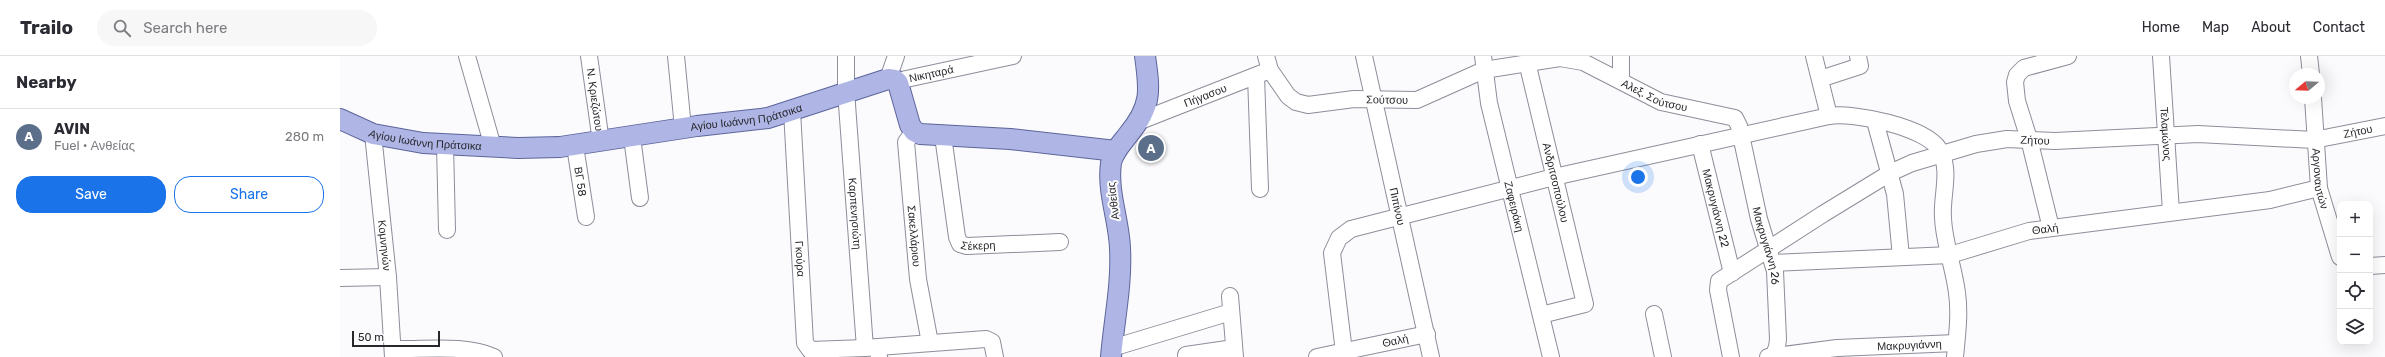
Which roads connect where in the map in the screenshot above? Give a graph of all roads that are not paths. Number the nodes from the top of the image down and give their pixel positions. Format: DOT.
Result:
graph roads {
  1 [pos="467,56"];
  2 [pos="589,56"];
  3 [pos="676,56"];
  4 [pos="846,56"];
  5 [pos="896,56"];
  6 [pos="1013,56"];
  7 [pos="1145,56"];
  8 [pos="1364,56"];
  9 [pos="1621,56"];
  10 [pos="1814,56"];
  11 [pos="1858,56"];
  12 [pos="2068,56"];
  13 [pos="2161,56"];
  14 [pos="2309,56"];
  15 [pos="1560,57"];
  16 [pos="985,59"];
  17 [pos="1527,62"];
  18 [pos="1484,63"];
  19 [pos="1264,67"];
  20 [pos="2310,68"];
  21 [pos="1820,78"];
  22 [pos="892,80"];
  23 [pos="1621,81"];
  24 [pos="846,91"];
  25 [pos="1372,99"];
  26 [pos="2313,104"];
  27 [pos="792,111"];
  28 [pos="1829,116"];
  29 [pos="340,120"];
  30 [pos="1140,121"];
  31 [pos="1875,121"];
  32 [pos="2385,126"];
  33 [pos="682,128"];
  34 [pos="914,131"];
  35 [pos="373,134"];
  36 [pos="1741,135"];
  37 [pos="943,136"];
  38 [pos="2166,136"];
  39 [pos="632,137"];
  40 [pos="2029,139"];
  41 [pos="2314,140"];
  42 [pos="601,142"];
  43 [pos="1700,144"];
  44 [pos="444,145"];
  45 [pos="575,146"];
  46 [pos="493,147"];
  47 [pos="1116,151"];
  48 [pos="1942,154"];
  49 [pos="1890,173"];
  50 [pos="1554,177"];
  51 [pos="1509,188"];
  52 [pos="2319,188"];
  53 [pos="1260,189"];
  54 [pos="640,198"];
  55 [pos="2171,212"];
  56 [pos="586,217"];
  57 [pos="1399,217"];
  58 [pos="2051,228"];
  59 [pos="447,230"];
  60 [pos="1060,242"];
  61 [pos="2337,247"];
  62 [pos="1950,255"];
  63 [pos="1770,256"];
  64 [pos="1901,257"];
  65 [pos="2385,265"];
  66 [pos="2373,266"];
  67 [pos="388,277"];
  68 [pos="1726,277"];
  69 [pos="340,278"];
  70 [pos="1654,314"];
  71 [pos="1541,315"];
  72 [pos="1427,334"];
  73 [pos="930,343"];
  74 [pos="874,350"];
  75 [pos="1955,350"];
  76 [pos="1111,352"];
  77 [pos="1344,352"];
  78 [pos="393,353"];
  79 [pos="846,353"];
  80 [pos="1234,353"];
  81 [pos="1186,356"];
  82 [pos="494,357"];
  83 [pos="995,357"];
  84 [pos="1317,357"];
  85 [pos="1432,357"];
  86 [pos="1551,357"];
  87 [pos="1663,357"];
  88 [pos="1731,357"];
  89 [pos="1771,357"];
  1 -- 46 [label="street"];
  2 -- 42 [label="street, Ν. Κριεζώτου"];
  3 -- 33 [label="street"];
  4 -- 24 [label="street, Καρπενησιώτη"];
  5 -- 22 [label="street"];
  6 -- 16 [label="street, Νικηταρά"];
  7 -- 30 [label="main road, Ανθείας"];
  8 -- 25 [label="street, Πιπίνου"];
  9 -- 23 [label="street"];
  10 -- 21 [label="street"];
  11 -- 21 [label="street"];
  12 -- 40 [label="street"];
  13 -- 38 [label="street, Τελαμώνος"];
  14 -- 20 [label="street"];
  15 -- 17 [label="street, Σούτσου"];
  15 -- 23 [label="street, Αλεξ. Σούτσου"];
  16 -- 22 [label="street, Νικηταρά"];
  17 -- 18 [label="street, Σούτσου"];
  17 -- 50 [label="street, Ανδριτσοπούλου"];
  18 -- 25 [label="street, Σούτσου"];
  18 -- 51 [label="street, Ζαφειράκη"];
  19 -- 25 [label="street, Σούτσου"];
  19 -- 30 [label="street, Πήγασου"];
  19 -- 53 [label="street"];
  21 -- 28 [label="street"];
  22 -- 24 [label="main road, Αγίου Ιωάννη Πράτσικα"];
  22 -- 34 [label="main road"];
  23 -- 36 [label="street, Αλεξ. Σούτσου"];
  24 -- 27 [label="main road, Αγίου Ιωάννη Πράτσικα"];
  24 -- 74 [label="street, Καρπενησιώτη"];
  25 -- 57 [label="street, Πιπίνου"];
  26 -- 41 [label="street, Αργοναυτών"];
  27 -- 33 [label="main road, Αγίου Ιωάννη Πράτσικα"];
  27 -- 79 [label="street, Γκούρα"];
  28 -- 31 [label="street"];
  28 -- 36 [label="street"];
  29 -- 35 [label="main road, Αγίου Ιωάννη Πράτσικα"];
  30 -- 47 [label="main road, Ανθείας"];
  31 -- 48 [label="street"];
  31 -- 49 [label="street"];
  32 -- 41 [label="street, Ζήτου"];
  33 -- 39 [label="main road, Αγίου Ιωάννη Πράτσικα"];
  34 -- 37 [label="main road"];
  34 -- 73 [label="street, Σακελλάριου"];
  35 -- 44 [label="main road, Αγίου Ιωάννη Πράτσικα"];
  35 -- 67 [label="street, Κομνηνών"];
  36 -- 43 [label="street"];
  36 -- 63 [label="street, Μακρυγιάννη 26"];
  37 -- 47 [label="main road"];
  37 -- 60 [label="street, Σέκερη"];
  38 -- 40 [label="street, Ζήτου"];
  38 -- 41 [label="street, Ζήτου"];
  38 -- 55 [label="street, Τελαμώνος"];
  39 -- 42 [label="main road, Αγίου Ιωάννη Πράτσικα"];
  39 -- 54 [label="street"];
  40 -- 48 [label="street, Ζήτου"];
  40 -- 58 [label="street"];
  41 -- 52 [label="street, Αργοναυτών"];
  42 -- 45 [label="main road, Αγίου Ιωάννη Πράτσικα"];
  43 -- 50 [label="street"];
  43 -- 68 [label="street, Μακρυγιάννη 22"];
  44 -- 46 [label="main road, Αγίου Ιωάννη Πράτσικα"];
  44 -- 59 [label="street"];
  45 -- 46 [label="main road, Αγίου Ιωάννη Πράτσικα"];
  45 -- 56 [label="street, ΒΓ 58"];
  47 -- 76 [label="main road, Ανθείας"];
  48 -- 49 [label="street, Ζήτου"];
  48 -- 62 [label="street"];
  49 -- 63 [label="street, Ζήτου"];
  49 -- 64 [label="street"];
  50 -- 51 [label="street"];
  50 -- 71 [label="street, Ανδριτσοπούλου"];
  51 -- 57 [label="street"];
  51 -- 71 [label="street, Ζαφειράκη"];
  52 -- 55 [label="street, Θαλή"];
  52 -- 61 [label="street, Αργοναυτών"];
  55 -- 58 [label="street, Θαλή"];
  57 -- 72 [label="street, Πιπίνου"];
  57 -- 77 [label="street"];
  58 -- 62 [label="street, Θαλή"];
  62 -- 64 [label="street, Θαλή"];
  62 -- 75 [label="street"];
  63 -- 64 [label="street, Θαλή"];
  63 -- 68 [label="street, Ζήτου"];
  63 -- 89 [label="street, Μακρυγιάννη 26"];
  65 -- 66 [label="street"];
  67 -- 69 [label="street"];
  67 -- 78 [label="street, Κομνηνών"];
  68 -- 88 [label="street, Μακρυγιάννη 22"];
  70 -- 87 [label="street"];
  71 -- 86 [label="street, Ζαφειράκη"];
  72 -- 77 [label="street, Θαλή"];
  72 -- 85 [label="street, Πιπίνου"];
  73 -- 74 [label="street, Γκούρα"];
  73 -- 83 [label="street, Γκούρα"];
  74 -- 79 [label="street, Γκούρα"];
  75 -- 89 [label="street, Μακρυγιάννη"];
  76 -- 80 [label="street"];
  77 -- 84 [label="street, Θαλή"];
  78 -- 82 [label="street"];
  80 -- 81 [label="street"];
}
